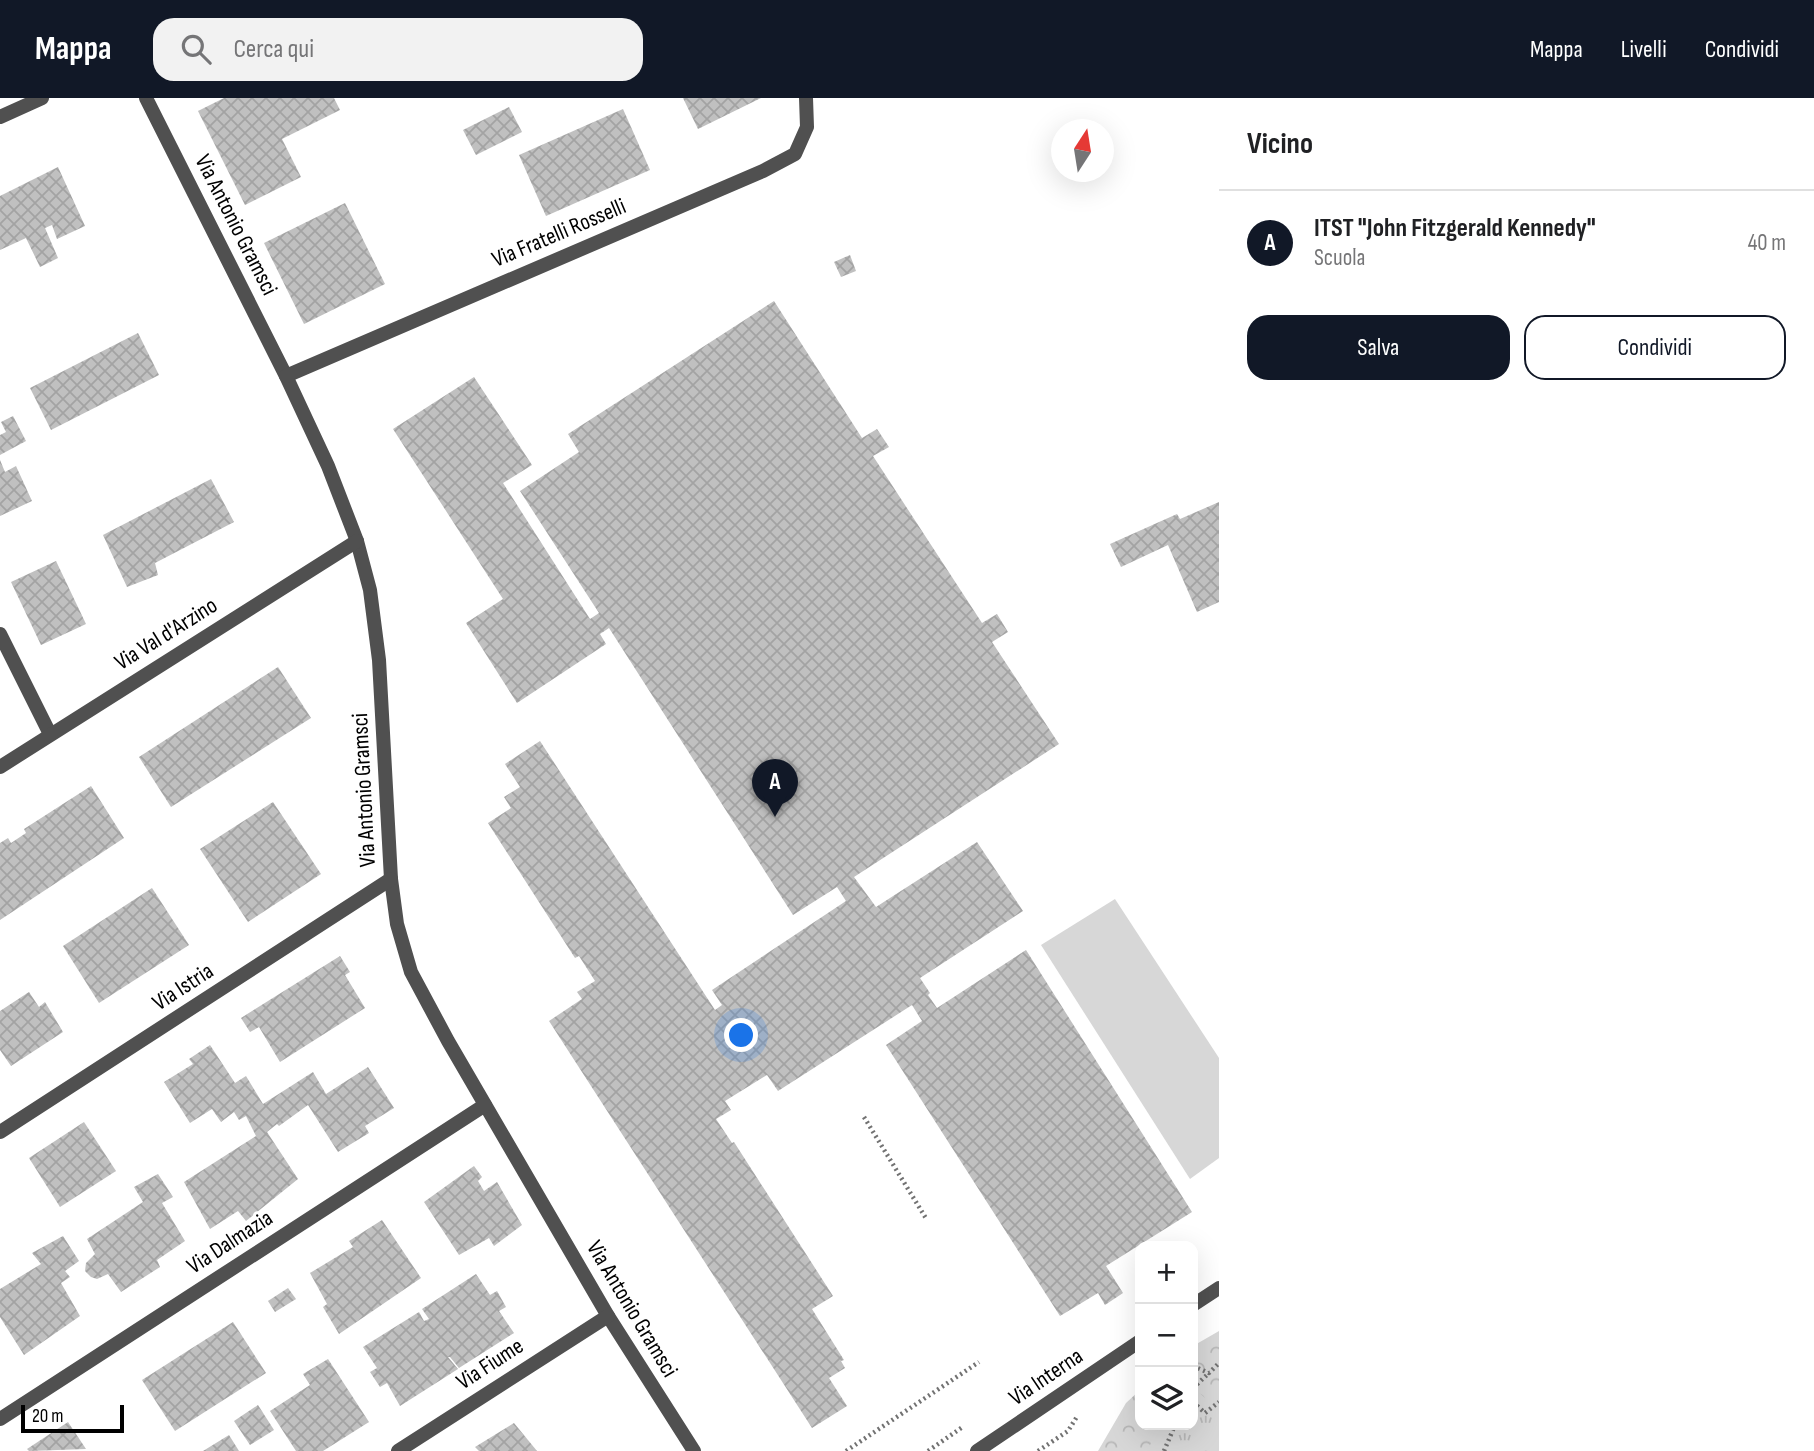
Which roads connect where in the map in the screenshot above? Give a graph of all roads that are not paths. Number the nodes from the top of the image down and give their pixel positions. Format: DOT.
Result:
graph roads {
  1 [pos="42,98"];
  2 [pos="146,98"];
  3 [pos="806,98"];
  4 [pos="0,117"];
  5 [pos="286,376"];
  6 [pos="357,541"];
  7 [pos="0,634"];
  8 [pos="50,734"];
  9 [pos="0,767"];
  10 [pos="391,879"];
  11 [pos="485,1105"];
  12 [pos="0,1132"];
  13 [pos="1219,1288"];
  14 [pos="1196,1304"];
  15 [pos="608,1316"];
  16 [pos="1135,1344"];
  17 [pos="0,1419"];
  18 [pos="398,1451"];
  19 [pos="694,1451"];
  20 [pos="977,1451"];
  1 -- 4 [label="street"];
  2 -- 5 [label="street, Via Antonio Gramsci"];
  3 -- 5 [label="street, Via Fratelli Rosselli"];
  5 -- 6 [label="street, Via Antonio Gramsci"];
  6 -- 8 [label="street, Via Val d'Arzino"];
  6 -- 10 [label="street, Via Antonio Gramsci"];
  7 -- 8 [label="street"];
  8 -- 9 [label="street, Via Val d'Arzino"];
  10 -- 11 [label="street, Via Antonio Gramsci"];
  10 -- 12 [label="street, Via Istria"];
  11 -- 15 [label="street, Via Antonio Gramsci"];
  11 -- 17 [label="street, Via Dalmazia"];
  13 -- 14 [label="street"];
  15 -- 18 [label="street, Via Fiume"];
  15 -- 19 [label="street, Via Antonio Gramsci"];
  16 -- 20 [label="street, Via Interna"];
}
